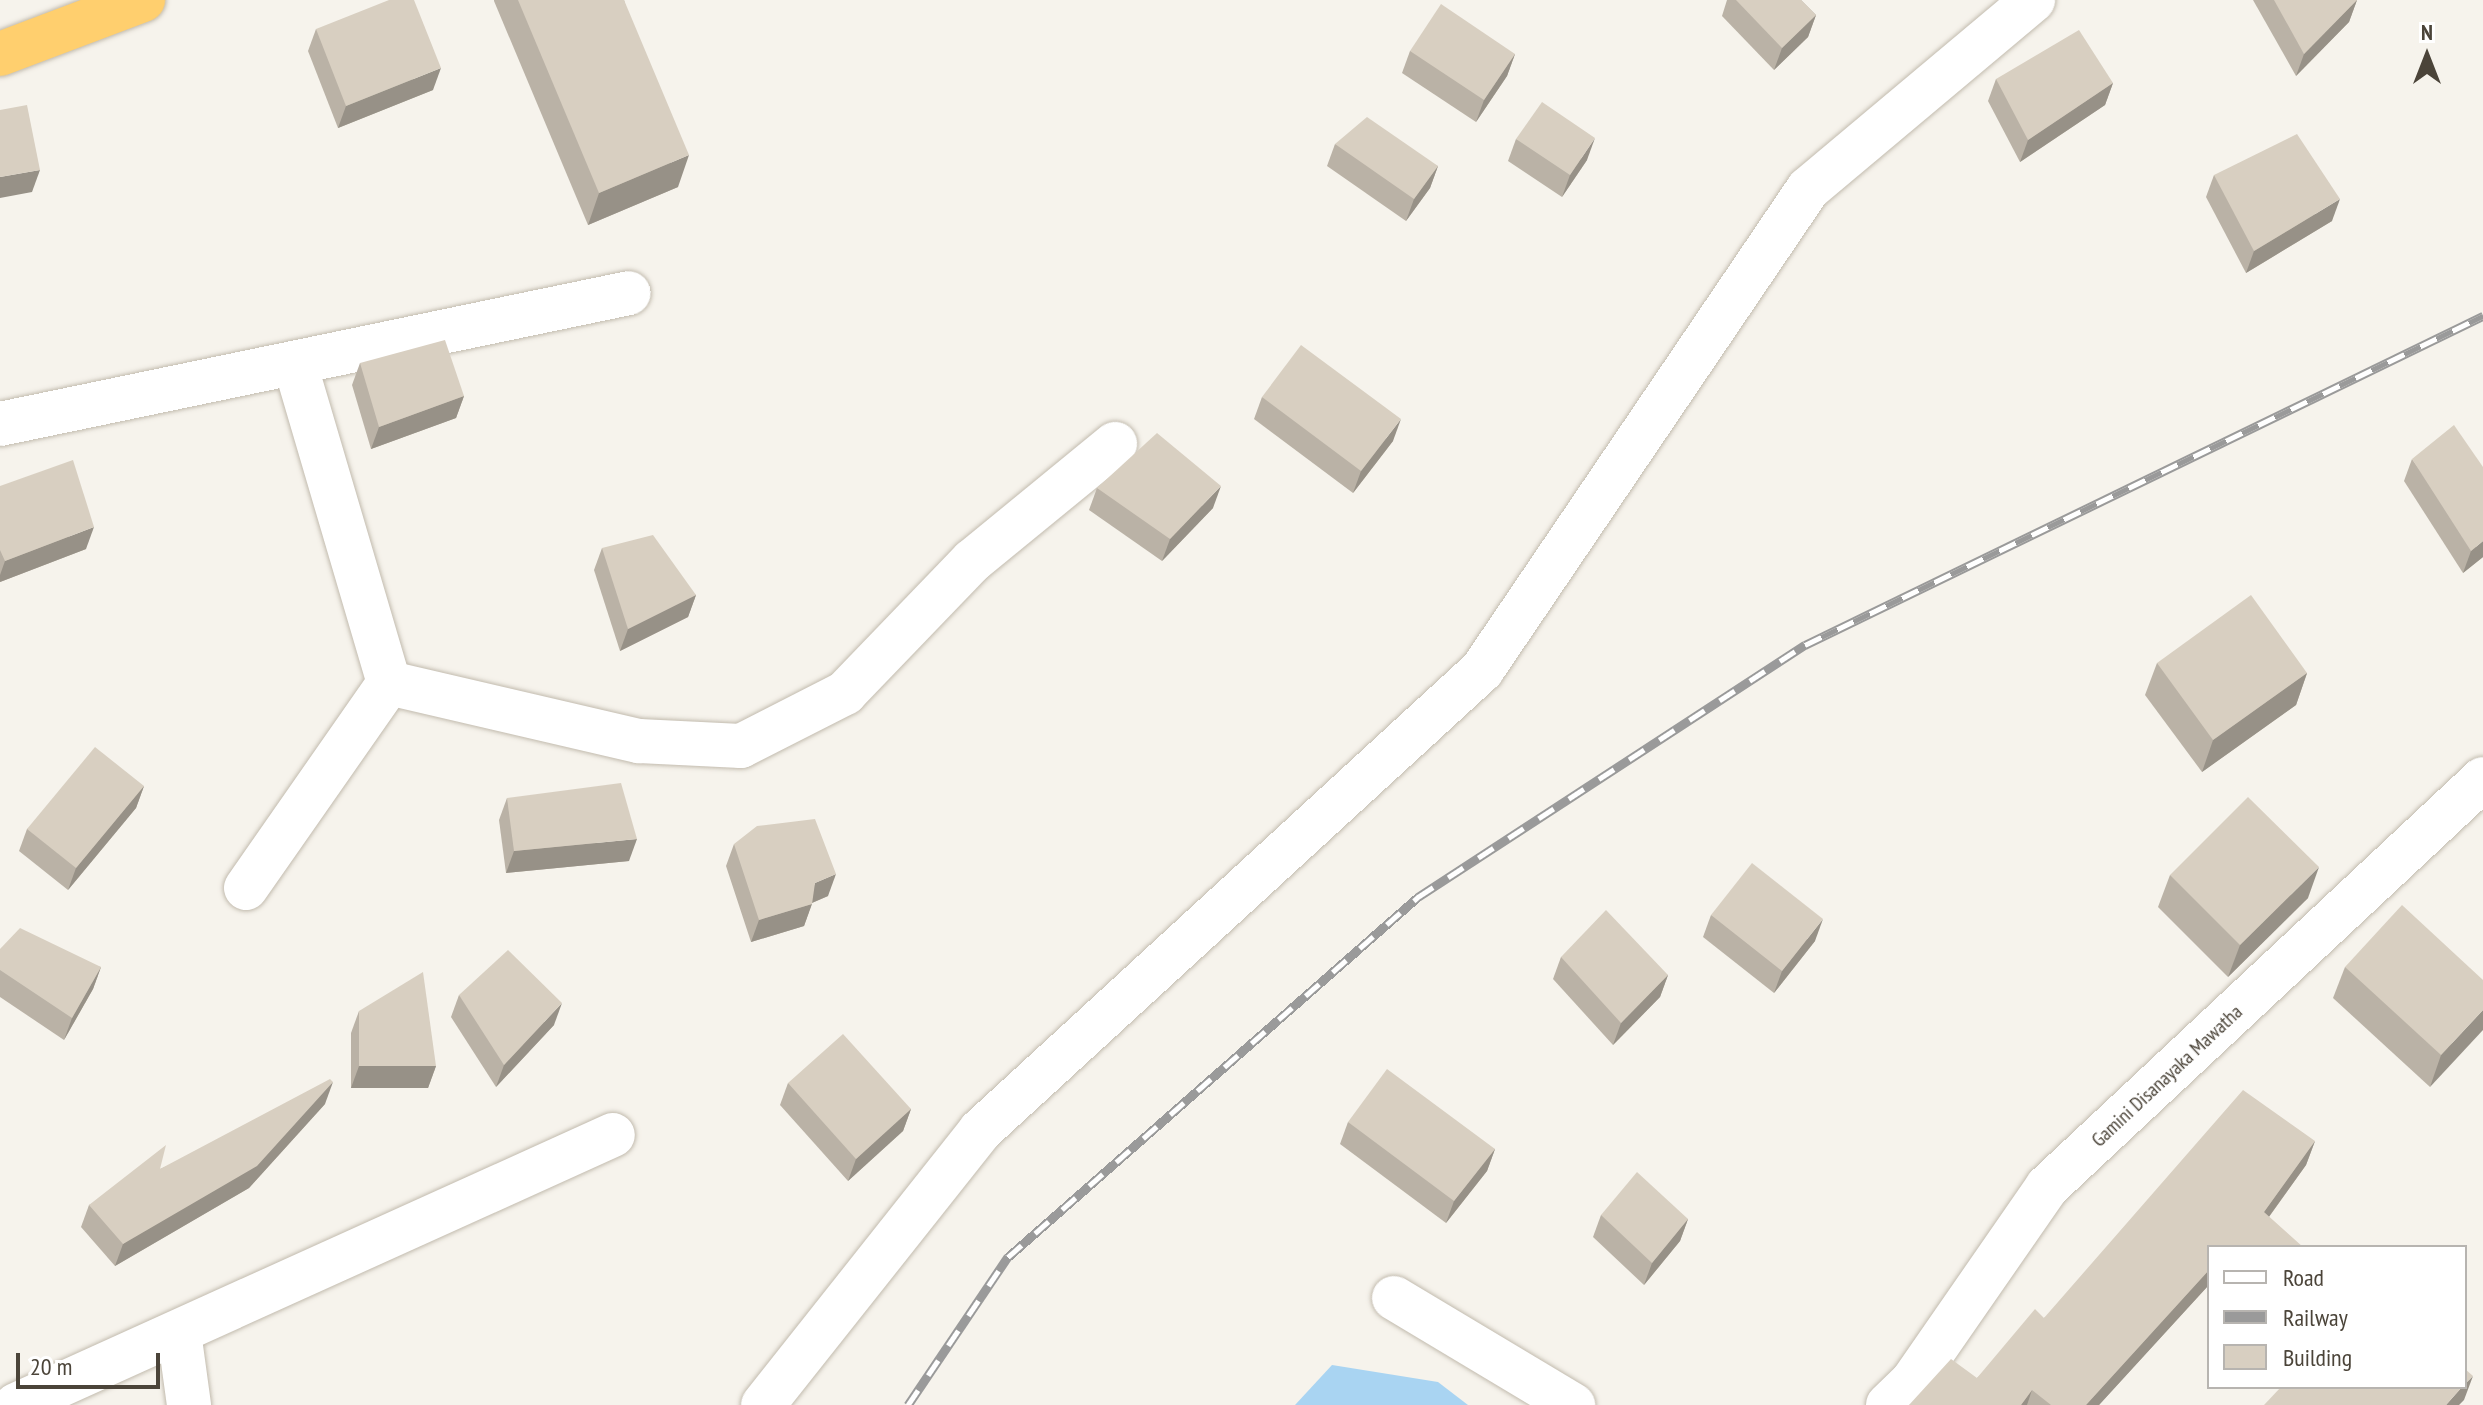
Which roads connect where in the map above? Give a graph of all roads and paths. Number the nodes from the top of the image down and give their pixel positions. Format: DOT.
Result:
graph roads {
  1 [pos="143,0"];
  2 [pos="2033,0"];
  3 [pos="0,54"];
  4 [pos="629,293"];
  5 [pos="296,366"];
  6 [pos="0,424"];
  7 [pos="1115,444"];
  8 [pos="389,683"];
  9 [pos="2483,779"];
  10 [pos="246,888"];
  11 [pos="613,1135"];
  12 [pos="1394,1298"];
  13 [pos="179,1332"];
  14 [pos="16,1405"];
  15 [pos="189,1405"];
  16 [pos="763,1405"];
  17 [pos="1573,1405"];
  18 [pos="1888,1405"];
  1 -- 3 [label="highway"];
  2 -- 16 [label="street"];
  4 -- 5 [label="street"];
  5 -- 6 [label="street"];
  5 -- 8 [label="street"];
  7 -- 8 [label="street"];
  8 -- 10 [label="street"];
  9 -- 18 [label="street, Gamini Disanayaka Mawatha"];
  11 -- 13 [label="street"];
  12 -- 17 [label="street"];
  13 -- 14 [label="street"];
  13 -- 15 [label="street"];
}
